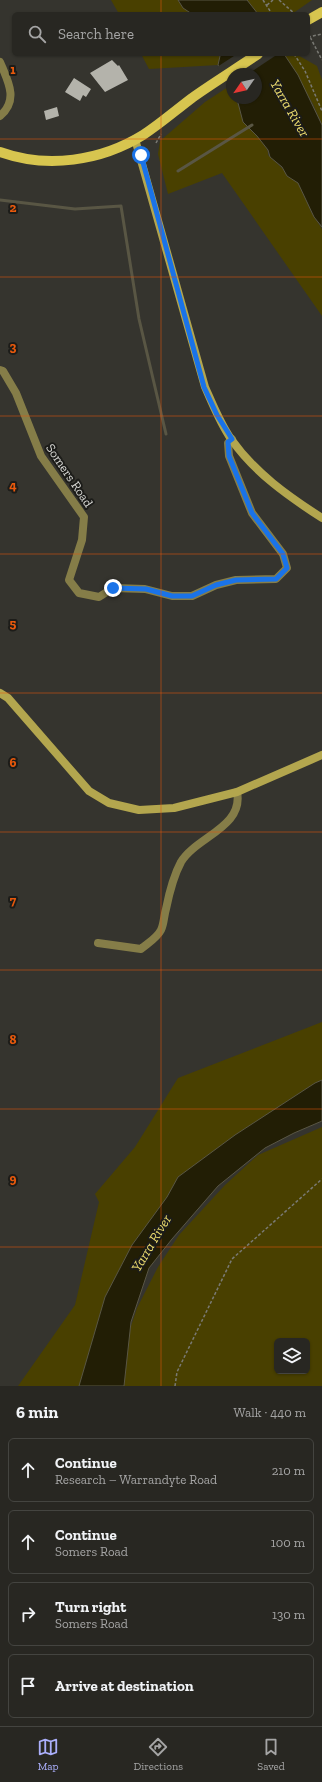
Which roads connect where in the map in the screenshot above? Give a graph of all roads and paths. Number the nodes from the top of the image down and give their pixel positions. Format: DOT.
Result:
graph roads {
  1 [pos="262,0"];
  2 [pos="273,0"];
  3 [pos="279,0"];
  4 [pos="267,5"];
  5 [pos="321,11"];
  6 [pos="271,12"];
  7 [pos="293,12"];
  8 [pos="310,19"];
  9 [pos="322,34"];
  10 [pos="310,37"];
  11 [pos="310,39"];
  12 [pos="255,56"];
  13 [pos="295,56"];
  14 [pos="322,60"];
  15 [pos="0,62"];
  16 [pos="322,111"];
  17 [pos="0,116"];
  18 [pos="135,139"];
  19 [pos="0,152"];
  20 [pos="0,370"];
  21 [pos="232,439"];
  22 [pos="322,518"];
  23 [pos="0,693"];
  24 [pos="322,755"];
  25 [pos="237,792"];
  26 [pos="98,943"];
  27 [pos="322,1179"];
  28 [pos="174,1386"];
  1 -- 4 [label="path"];
  2 -- 4 [label="path"];
  3 -- 7 [label="path"];
  4 -- 6 [label="path"];
  5 -- 8 [label="main road"];
  9 -- 10 [label="path"];
  11 -- 14 [label="path"];
  12 -- 18 [label="main road"];
  13 -- 16 [label="path"];
  15 -- 17 [label="street"];
  18 -- 19 [label="main road"];
  18 -- 21 [label="main road"];
  20 -- 21 [label="street, Somers Road"];
  21 -- 22 [label="main road"];
  23 -- 25 [label="main road"];
  24 -- 25 [label="main road"];
  25 -- 26 [label="street"];
  27 -- 28 [label="path"];
}
